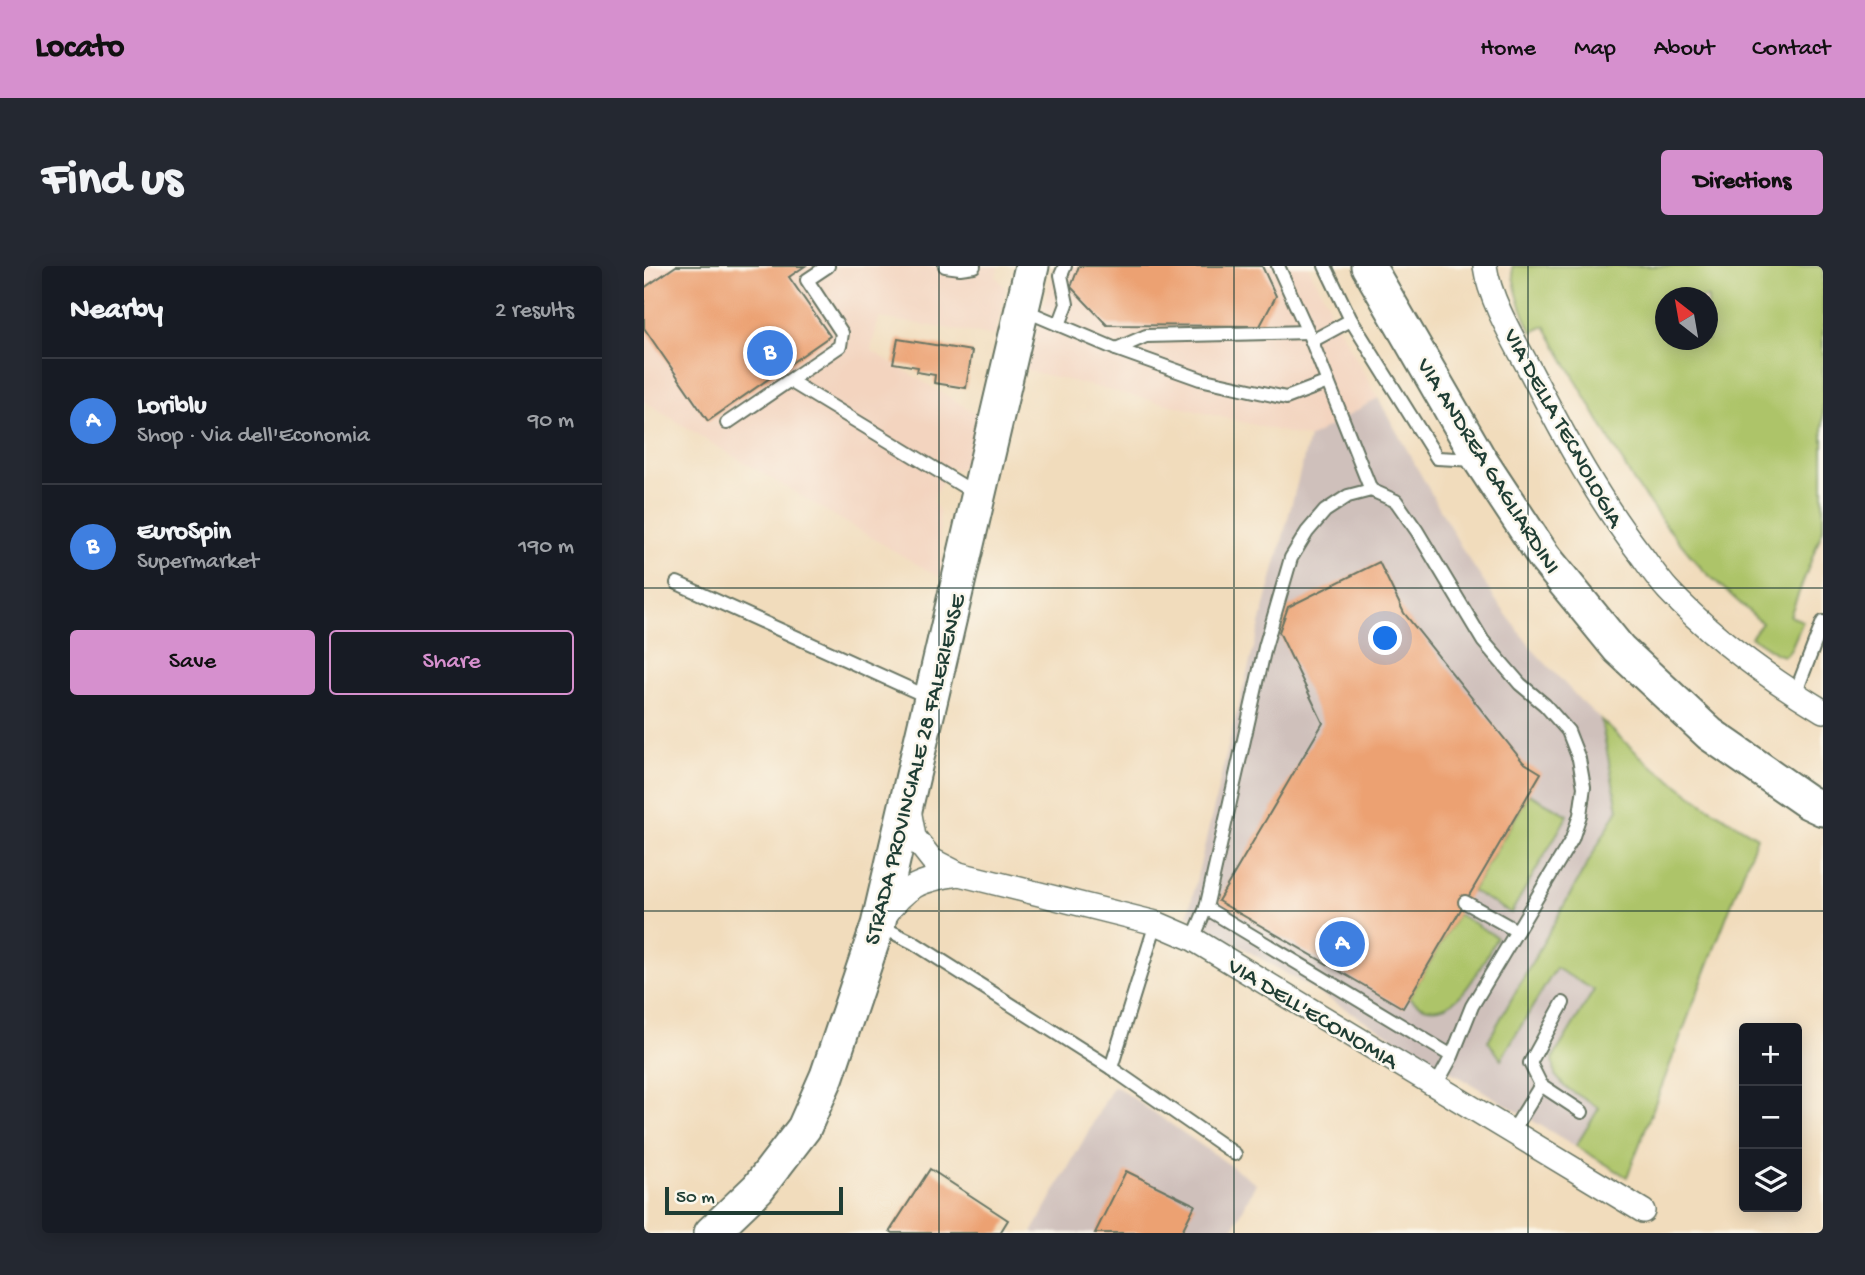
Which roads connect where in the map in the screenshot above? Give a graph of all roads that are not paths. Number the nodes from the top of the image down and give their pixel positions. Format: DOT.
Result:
graph roads {
  1 [pos="828,266"];
  2 [pos="945,266"];
  3 [pos="974,266"];
  4 [pos="1032,266"];
  5 [pos="1065,266"];
  6 [pos="1278,266"];
  7 [pos="1325,266"];
  8 [pos="1367,266"];
  9 [pos="1485,266"];
  10 [pos="1021,308"];
  11 [pos="1351,320"];
  12 [pos="1059,325"];
  13 [pos="1310,336"];
  14 [pos="1116,349"];
  15 [pos="790,381"];
  16 [pos="1328,382"];
  17 [pos="727,423"];
  18 [pos="1480,460"];
  19 [pos="1371,490"];
  20 [pos="978,495"];
  21 [pos="677,583"];
  22 [pos="1823,622"];
  23 [pos="1795,694"];
  24 [pos="930,699"];
  25 [pos="1823,711"];
  26 [pos="907,799"];
  27 [pos="1823,809"];
  28 [pos="930,869"];
  29 [pos="889,877"];
  30 [pos="1465,902"];
  31 [pos="1206,908"];
  32 [pos="1157,923"];
  33 [pos="878,925"];
  34 [pos="1517,931"];
  35 [pos="1193,939"];
  36 [pos="1563,1003"];
  37 [pos="1452,1056"];
  38 [pos="1111,1068"];
  39 [pos="1436,1085"];
  40 [pos="1541,1085"];
  41 [pos="1582,1112"];
  42 [pos="1512,1132"];
  43 [pos="1235,1154"];
  44 [pos="1643,1211"];
  45 [pos="710,1233"];
  1 -- 15 [label="lane"];
  2 -- 3 [label="lane"];
  4 -- 10 [label="main road, STRADA PROVINCIALE 28 FALERIENSE"];
  5 -- 12 [label="lane"];
  6 -- 13 [label="lane"];
  7 -- 11 [label="lane"];
  8 -- 18 [label="main road, VIA ANDREA GAGLIARDINI"];
  9 -- 23 [label="street, VIA DELLA TECNOLOGIA"];
  10 -- 12 [label="lane"];
  10 -- 20 [label="main road, STRADA PROVINCIALE 28 FALERIENSE"];
  11 -- 13 [label="lane"];
  11 -- 18 [label="lane"];
  12 -- 14 [label="lane"];
  13 -- 14 [label="lane"];
  13 -- 16 [label="lane"];
  14 -- 16 [label="lane"];
  15 -- 17 [label="lane"];
  15 -- 20 [label="lane"];
  16 -- 19 [label="lane"];
  18 -- 27 [label="main road, VIA ANDREA GAGLIARDINI"];
  19 -- 31 [label="lane"];
  19 -- 34 [label="lane"];
  20 -- 24 [label="main road, STRADA PROVINCIALE 28 FALERIENSE"];
  21 -- 24 [label="lane"];
  22 -- 23 [label="lane"];
  23 -- 25 [label="street, VIA DELLA TECNOLOGIA"];
  24 -- 26 [label="main road, STRADA PROVINCIALE 28 FALERIENSE"];
  26 -- 28 [label="street"];
  26 -- 29 [label="main road, STRADA PROVINCIALE 28 FALERIENSE"];
  28 -- 29 [label="street"];
  28 -- 32 [label="street, VIA DELL'ECONOMIA"];
  28 -- 33 [label="street"];
  29 -- 33 [label="main road, STRADA PROVINCIALE 28 FALERIENSE"];
  30 -- 34 [label="lane"];
  31 -- 35 [label="lane"];
  31 -- 37 [label="lane"];
  32 -- 35 [label="street, VIA DELL'ECONOMIA"];
  32 -- 38 [label="lane"];
  33 -- 38 [label="lane"];
  33 -- 45 [label="main road, STRADA PROVINCIALE 28 FALERIENSE"];
  34 -- 37 [label="lane"];
  35 -- 39 [label="street, VIA DELL'ECONOMIA"];
  36 -- 40 [label="lane"];
  37 -- 39 [label="lane"];
  38 -- 43 [label="lane"];
  39 -- 42 [label="street, VIA DELL'ECONOMIA"];
  40 -- 41 [label="lane"];
  40 -- 42 [label="lane"];
  42 -- 44 [label="street, VIA DELL'ECONOMIA"];
}
